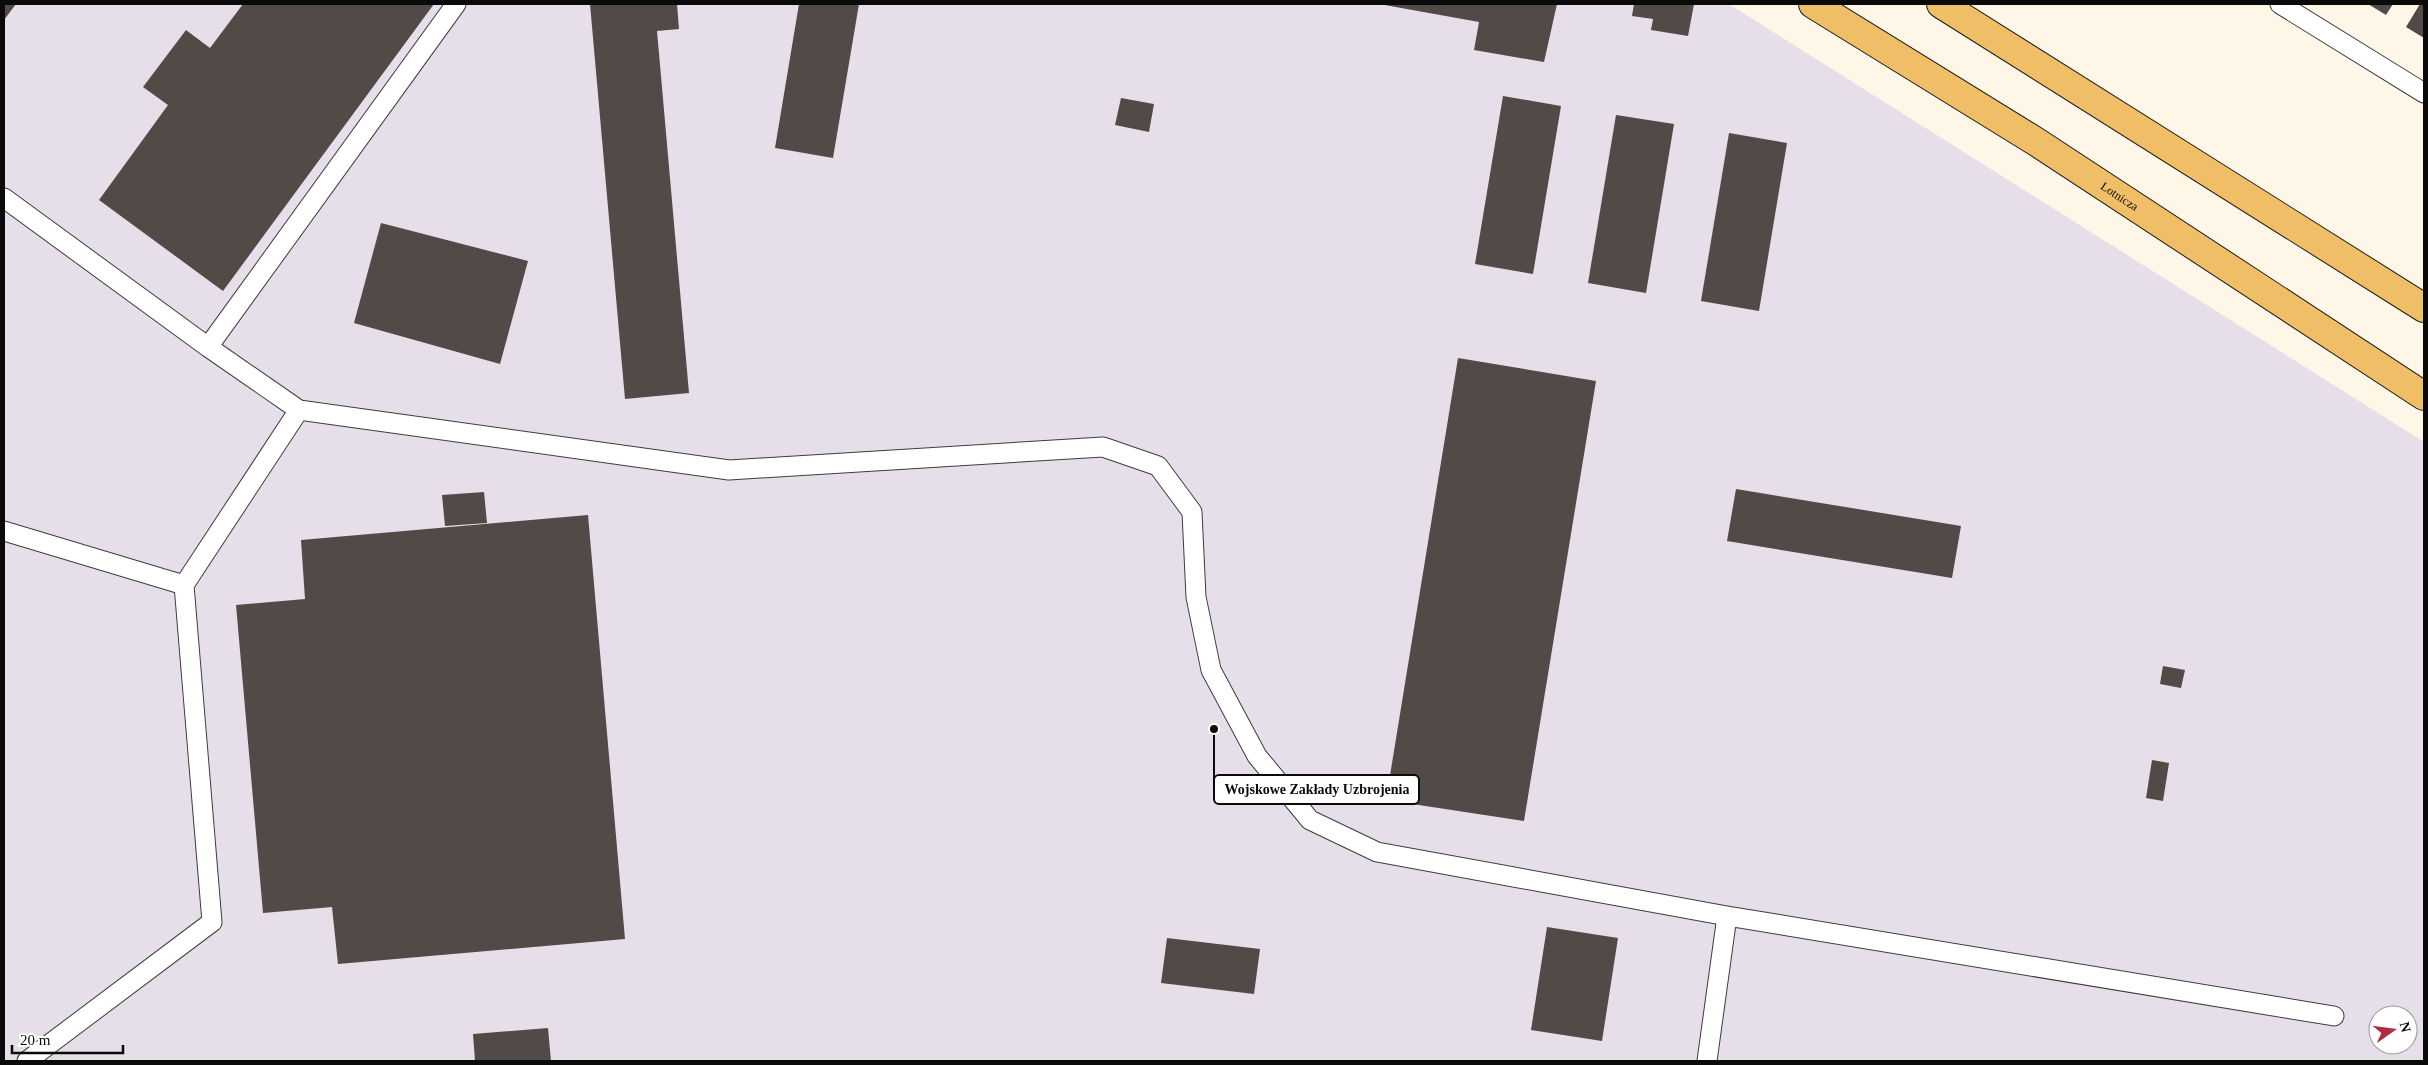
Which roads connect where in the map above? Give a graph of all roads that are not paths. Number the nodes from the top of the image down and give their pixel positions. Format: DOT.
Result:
graph roads {
  1 [pos="456,4"];
  2 [pos="1813,4"];
  3 [pos="1941,4"];
  4 [pos="2280,4"];
  5 [pos="2424,93"];
  6 [pos="4,198"];
  7 [pos="2424,308"];
  8 [pos="208,347"];
  9 [pos="2424,396"];
  10 [pos="299,410"];
  11 [pos="4,531"];
  12 [pos="184,584"];
  13 [pos="1727,916"];
  14 [pos="2334,1016"];
  15 [pos="27,1061"];
  16 [pos="1707,1061"];
  1 -- 8 [label="lane"];
  2 -- 9 [label="main road, Lotnicza"];
  3 -- 7 [label="main road"];
  4 -- 5 [label="lane"];
  6 -- 8 [label="lane"];
  8 -- 10 [label="lane"];
  10 -- 12 [label="lane"];
  10 -- 13 [label="lane"];
  11 -- 12 [label="lane"];
  12 -- 15 [label="lane"];
  13 -- 14 [label="lane"];
  13 -- 16 [label="lane"];
}
